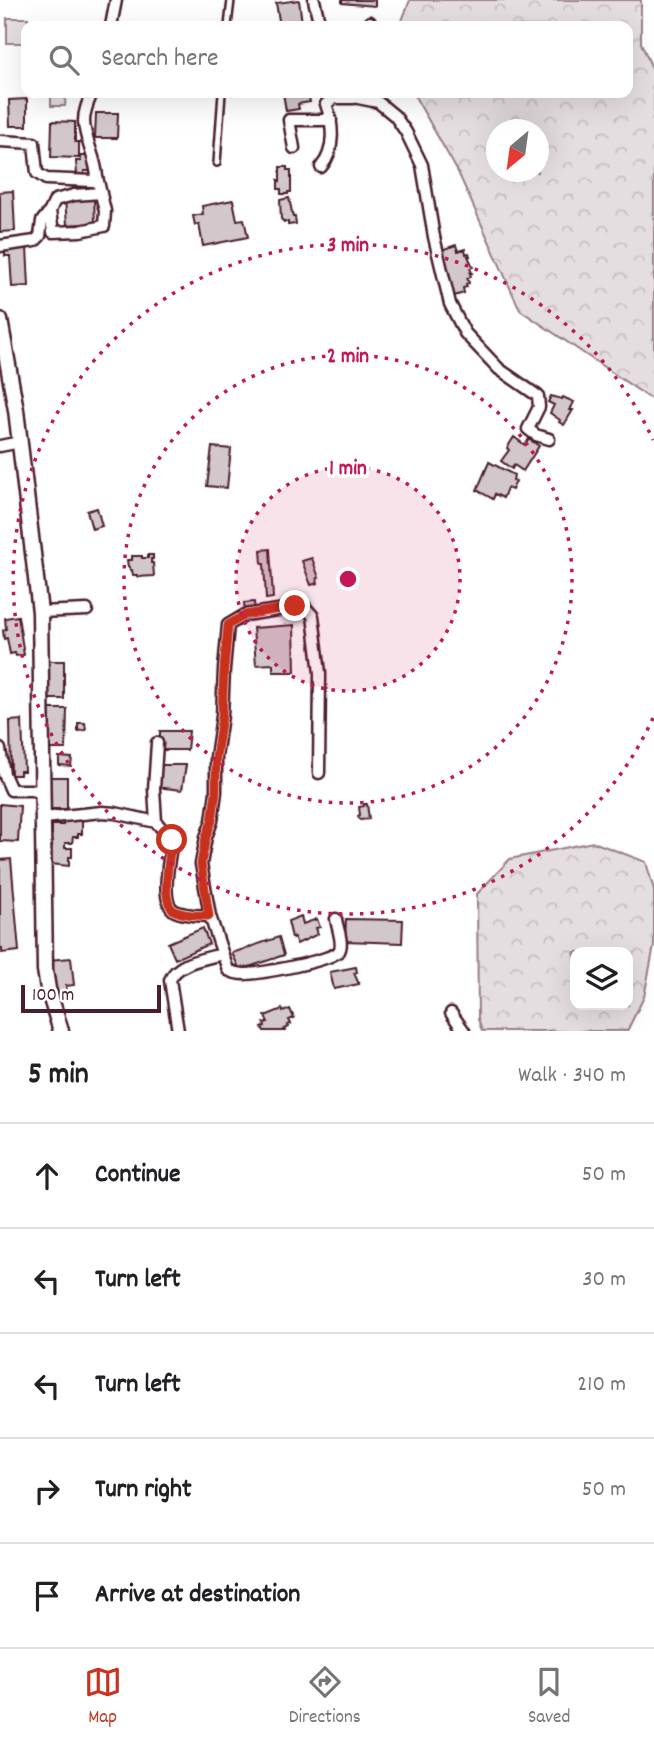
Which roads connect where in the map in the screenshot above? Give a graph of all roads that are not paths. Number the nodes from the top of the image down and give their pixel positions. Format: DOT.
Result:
graph roads {
  1 [pos="116,0"];
  2 [pos="231,0"];
  3 [pos="314,0"];
  4 [pos="112,21"];
  5 [pos="229,21"];
  6 [pos="319,21"];
  7 [pos="90,98"];
  8 [pos="222,98"];
  9 [pos="358,98"];
  10 [pos="331,120"];
  11 [pos="0,141"];
  12 [pos="294,148"];
  13 [pos="217,163"];
  14 [pos="321,167"];
  15 [pos="97,177"];
  16 [pos="101,193"];
  17 [pos="50,211"];
  18 [pos="0,246"];
  19 [pos="0,320"];
  20 [pos="548,439"];
  21 [pos="20,442"];
  22 [pos="0,446"];
  23 [pos="87,610"];
  24 [pos="40,612"];
  25 [pos="157,743"];
  26 [pos="0,750"];
  27 [pos="319,773"];
  28 [pos="41,792"];
  29 [pos="43,818"];
  30 [pos="156,822"];
  31 [pos="209,916"];
  32 [pos="336,919"];
  33 [pos="222,954"];
  34 [pos="451,1013"];
  35 [pos="61,1031"];
  36 [pos="178,1031"];
  37 [pos="464,1031"];
  1 -- 4 [label="street"];
  2 -- 5 [label="lane"];
  3 -- 6 [label="street"];
  7 -- 15 [label="street"];
  8 -- 13 [label="lane"];
  9 -- 10 [label="street"];
  9 -- 20 [label="street"];
  10 -- 12 [label="street"];
  10 -- 14 [label="street"];
  11 -- 15 [label="street"];
  15 -- 16 [label="street"];
  16 -- 17 [label="street"];
  16 -- 17 [label="street"];
  17 -- 18 [label="street"];
  19 -- 21 [label="main road"];
  21 -- 22 [label="street"];
  21 -- 24 [label="main road"];
  23 -- 24 [label="street"];
  24 -- 28 [label="main road"];
  25 -- 30 [label="street"];
  26 -- 28 [label="street"];
  27 -- 31 [label="street"];
  28 -- 29 [label="main road"];
  29 -- 30 [label="street"];
  29 -- 35 [label="main road"];
  30 -- 31 [label="street"];
  31 -- 33 [label="street"];
  32 -- 33 [label="street"];
  33 -- 36 [label="street"];
  34 -- 37 [label="street"];
}
